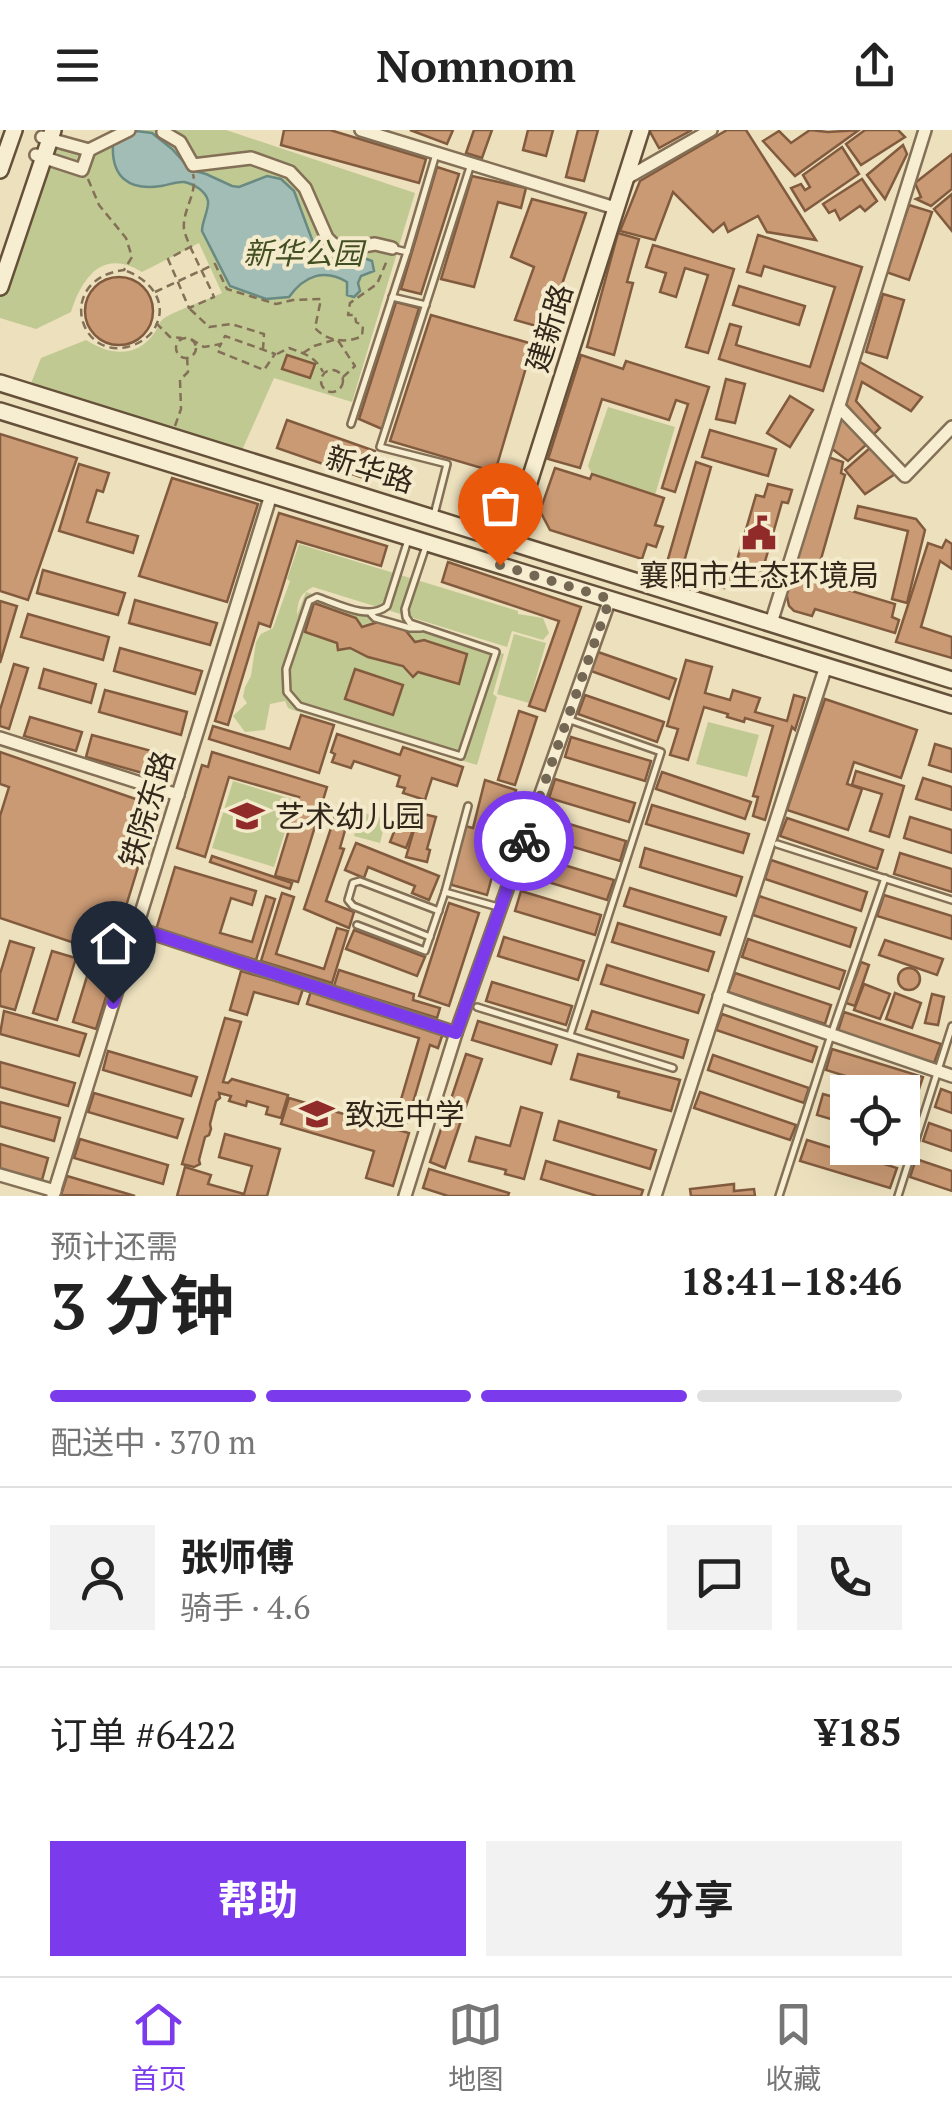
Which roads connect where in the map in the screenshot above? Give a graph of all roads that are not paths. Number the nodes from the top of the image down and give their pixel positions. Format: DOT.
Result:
graph roads {
  1 [pos="14,130"];
  2 [pos="129,130"];
  3 [pos="361,130"];
  4 [pos="641,130"];
  5 [pos="711,130"];
  6 [pos="926,130"];
  7 [pos="162,131"];
  8 [pos="48,134"];
  9 [pos="90,150"];
  10 [pos="436,153"];
  11 [pos="40,156"];
  12 [pos="471,164"];
  13 [pos="0,170"];
  14 [pos="625,179"];
  15 [pos="615,208"];
  16 [pos="392,248"];
  17 [pos="407,252"];
  18 [pos="0,259"];
  19 [pos="0,287"];
  20 [pos="392,296"];
  21 [pos="426,304"];
  22 [pos="0,372"];
  23 [pos="0,383"];
  24 [pos="28,392"];
  25 [pos="839,407"];
  26 [pos="5,414"];
  27 [pos="352,424"];
  28 [pos="952,427"];
  29 [pos="271,494"];
  30 [pos="434,518"];
  31 [pos="409,537"];
  32 [pos="510,542"];
  33 [pos="428,543"];
  34 [pos="610,599"];
  35 [pos="372,614"];
  36 [pos="771,623"];
  37 [pos="424,627"];
  38 [pos="826,666"];
  39 [pos="952,680"];
  40 [pos="952,705"];
  41 [pos="567,720"];
  42 [pos="0,738"];
  43 [pos="178,795"];
  44 [pos="468,806"];
  45 [pos="777,844"];
  46 [pos="886,878"];
  47 [pos="445,892"];
  48 [pos="952,900"];
  49 [pos="500,908"];
  50 [pos="439,911"];
  51 [pos="357,925"];
  52 [pos="136,928"];
  53 [pos="430,936"];
  54 [pos="719,996"];
  55 [pos="477,1006"];
  56 [pos="952,1026"];
  57 [pos="456,1033"];
  58 [pos="570,1035"];
  59 [pos="831,1035"];
  60 [pos="673,1068"];
  61 [pos="936,1071"];
  62 [pos="952,1076"];
  63 [pos="0,1174"];
  64 [pos="54,1194"];
  65 [pos="404,1196"];
  66 [pos="655,1196"];
  67 [pos="779,1196"];
  68 [pos="898,1196"];
  1 -- 13 [label="main road"];
  2 -- 9 [label="street"];
  3 -- 10 [label="street"];
  4 -- 14 [label="main road, 建新路"];
  5 -- 14 [label="street"];
  6 -- 25 [label="street"];
  7 -- 16 [label="street"];
  8 -- 9 [label="street"];
  8 -- 11 [label="main road"];
  9 -- 11 [label="street"];
  10 -- 12 [label="street"];
  10 -- 17 [label="lane"];
  11 -- 18 [label="main road"];
  11 -- 19 [label="main road"];
  12 -- 15 [label="street"];
  12 -- 21 [label="lane"];
  14 -- 15 [label="main road, 建新路"];
  15 -- 32 [label="main road, 建新路"];
  16 -- 17 [label="lane"];
  17 -- 20 [label="lane"];
  20 -- 21 [label="lane"];
  20 -- 27 [label="lane"];
  21 -- 30 [label="lane"];
  22 -- 24 [label="main road"];
  23 -- 24 [label="main road, 新华路"];
  24 -- 30 [label="main road, 新华路"];
  25 -- 28 [label="street"];
  25 -- 36 [label="street"];
  26 -- 29 [label="main road, 新华路"];
  29 -- 31 [label="main road, 新华路"];
  29 -- 43 [label="street, 铁院东路"];
  30 -- 32 [label="main road, 新华路"];
  31 -- 33 [label="main road, 新华路"];
  31 -- 35 [label="lane"];
  32 -- 36 [label="main road, 新华路"];
  33 -- 34 [label="main road, 新华路"];
  33 -- 37 [label="lane"];
  34 -- 38 [label="main road, 新华路"];
  34 -- 41 [label="street"];
  35 -- 37 [label="lane"];
  35 -- 37 [label="lane"];
  36 -- 39 [label="main road, 新华路"];
  38 -- 40 [label="main road, 新华路"];
  38 -- 54 [label="street"];
  41 -- 49 [label="street"];
  41 -- 58 [label="lane"];
  42 -- 43 [label="street"];
  43 -- 52 [label="street, 铁院东路"];
  44 -- 47 [label="lane"];
  45 -- 46 [label="lane"];
  46 -- 48 [label="lane"];
  46 -- 59 [label="lane"];
  47 -- 49 [label="lane"];
  47 -- 50 [label="lane"];
  49 -- 57 [label="street"];
  50 -- 53 [label="lane"];
  50 -- 53 [label="lane"];
  51 -- 53 [label="lane"];
  52 -- 57 [label="street"];
  52 -- 64 [label="street, 铁院东路"];
  54 -- 59 [label="street"];
  54 -- 66 [label="street"];
  55 -- 58 [label="lane"];
  56 -- 61 [label="lane"];
  57 -- 65 [label="street"];
  58 -- 60 [label="lane"];
  59 -- 61 [label="street"];
  59 -- 67 [label="lane"];
  61 -- 62 [label="street"];
  61 -- 68 [label="lane"];
  63 -- 64 [label="street"];
}
